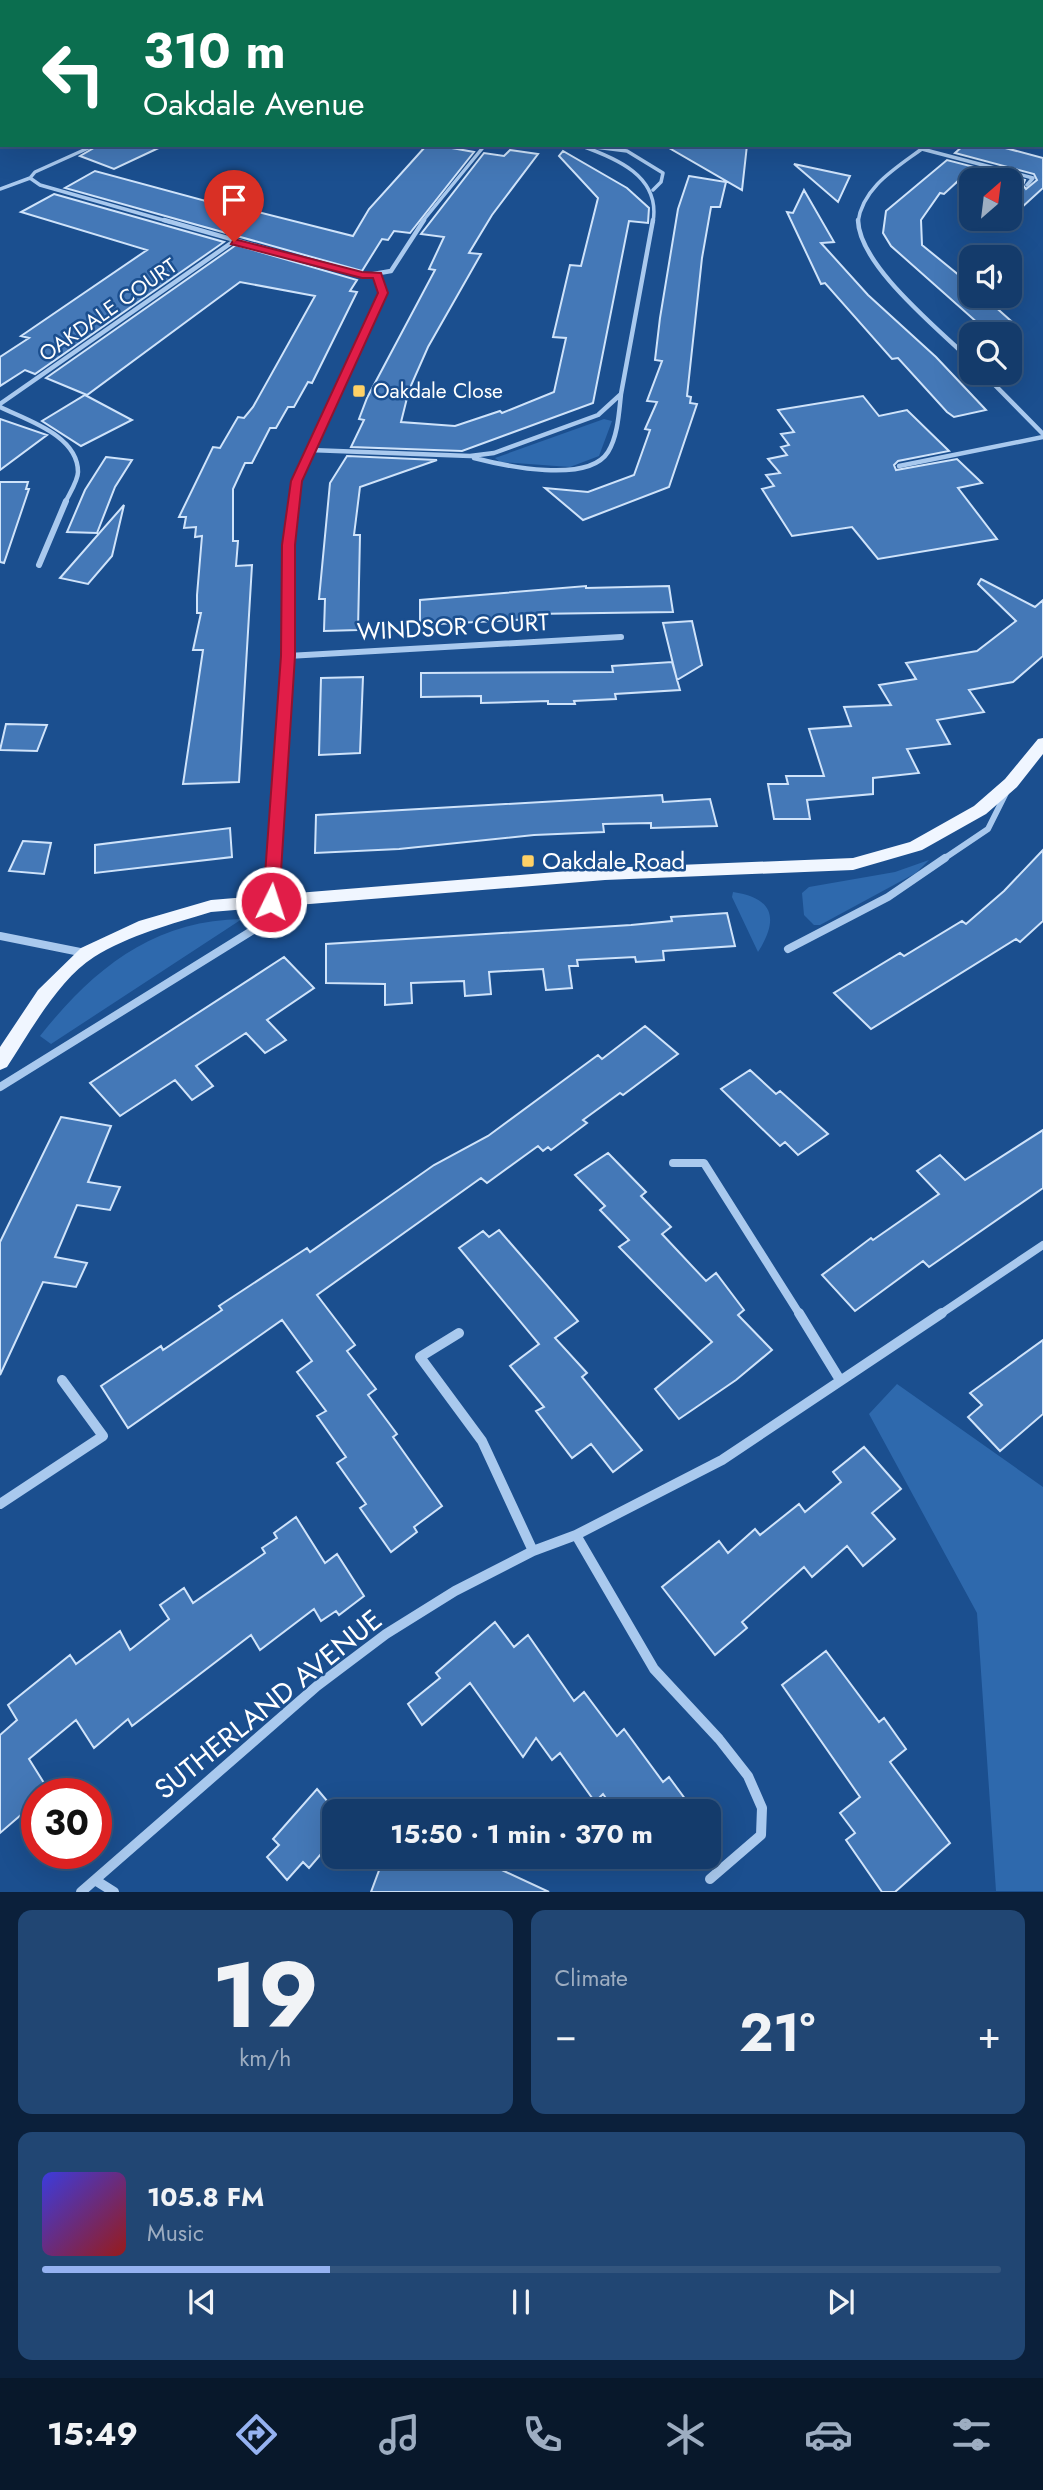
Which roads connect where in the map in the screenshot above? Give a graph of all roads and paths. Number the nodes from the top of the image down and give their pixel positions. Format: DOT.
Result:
graph roads {
  1 [pos="91,147"];
  2 [pos="483,147"];
  3 [pos="583,147"];
  4 [pos="590,147"];
  5 [pos="924,147"];
  6 [pos="1040,171"];
  7 [pos="30,178"];
  8 [pos="1033,178"];
  9 [pos="1027,185"];
  10 [pos="0,189"];
  11 [pos="653,190"];
  12 [pos="234,242"];
  13 [pos="377,275"];
  14 [pos="959,349"];
  15 [pos="994,385"];
  16 [pos="621,394"];
  17 [pos="0,405"];
  18 [pos="1043,436"];
  19 [pos="310,450"];
  20 [pos="470,456"];
  21 [pos="899,466"];
  22 [pos="39,565"];
  23 [pos="621,637"];
  24 [pos="288,656"];
  25 [pos="1043,743"];
  26 [pos="1011,783"];
  27 [pos="303,899"];
  28 [pos="271,902"];
  29 [pos="0,936"];
  30 [pos="788,949"];
  31 [pos="87,953"];
  32 [pos="0,1062"];
  33 [pos="0,1087"];
  34 [pos="673,1163"];
  35 [pos="1043,1245"];
  36 [pos="459,1333"];
  37 [pos="62,1380"];
  38 [pos="840,1380"];
  39 [pos="0,1504"];
  40 [pos="576,1535"];
  41 [pos="534,1551"];
  42 [pos="710,1879"];
  43 [pos="96,1880"];
  44 [pos="81,1892"];
  45 [pos="114,1892"];
  1 -- 7 [label="street"];
  2 -- 13 [label="street"];
  3 -- 11 [label="street"];
  4 -- 11 [label="street"];
  5 -- 8 [label="street"];
  5 -- 14 [label="street"];
  6 -- 8 [label="street"];
  7 -- 10 [label="street"];
  7 -- 12 [label="street"];
  8 -- 9 [label="street"];
  11 -- 16 [label="street"];
  12 -- 13 [label="street"];
  12 -- 17 [label="street, OAKDALE COURT"];
  13 -- 19 [label="street"];
  15 -- 18 [label="street"];
  16 -- 20 [label="street"];
  16 -- 20 [label="street"];
  17 -- 22 [label="street"];
  18 -- 21 [label="street"];
  19 -- 20 [label="street"];
  19 -- 24 [label="street"];
  23 -- 24 [label="street, WINDSOR COURT"];
  24 -- 28 [label="street"];
  25 -- 26 [label="main road"];
  26 -- 27 [label="main road"];
  26 -- 30 [label="street"];
  27 -- 28 [label="main road"];
  27 -- 33 [label="street"];
  28 -- 31 [label="main road"];
  29 -- 31 [label="street"];
  31 -- 32 [label="main road"];
  34 -- 38 [label="street"];
  35 -- 38 [label="street, SUTHERLAND AVENUE"];
  36 -- 41 [label="street"];
  37 -- 39 [label="street"];
  38 -- 40 [label="street, SUTHERLAND AVENUE"];
  40 -- 41 [label="street, SUTHERLAND AVENUE"];
  40 -- 42 [label="street"];
  41 -- 43 [label="street, SUTHERLAND AVENUE"];
  43 -- 44 [label="street, SUTHERLAND AVENUE"];
  43 -- 45 [label="street"];
}
